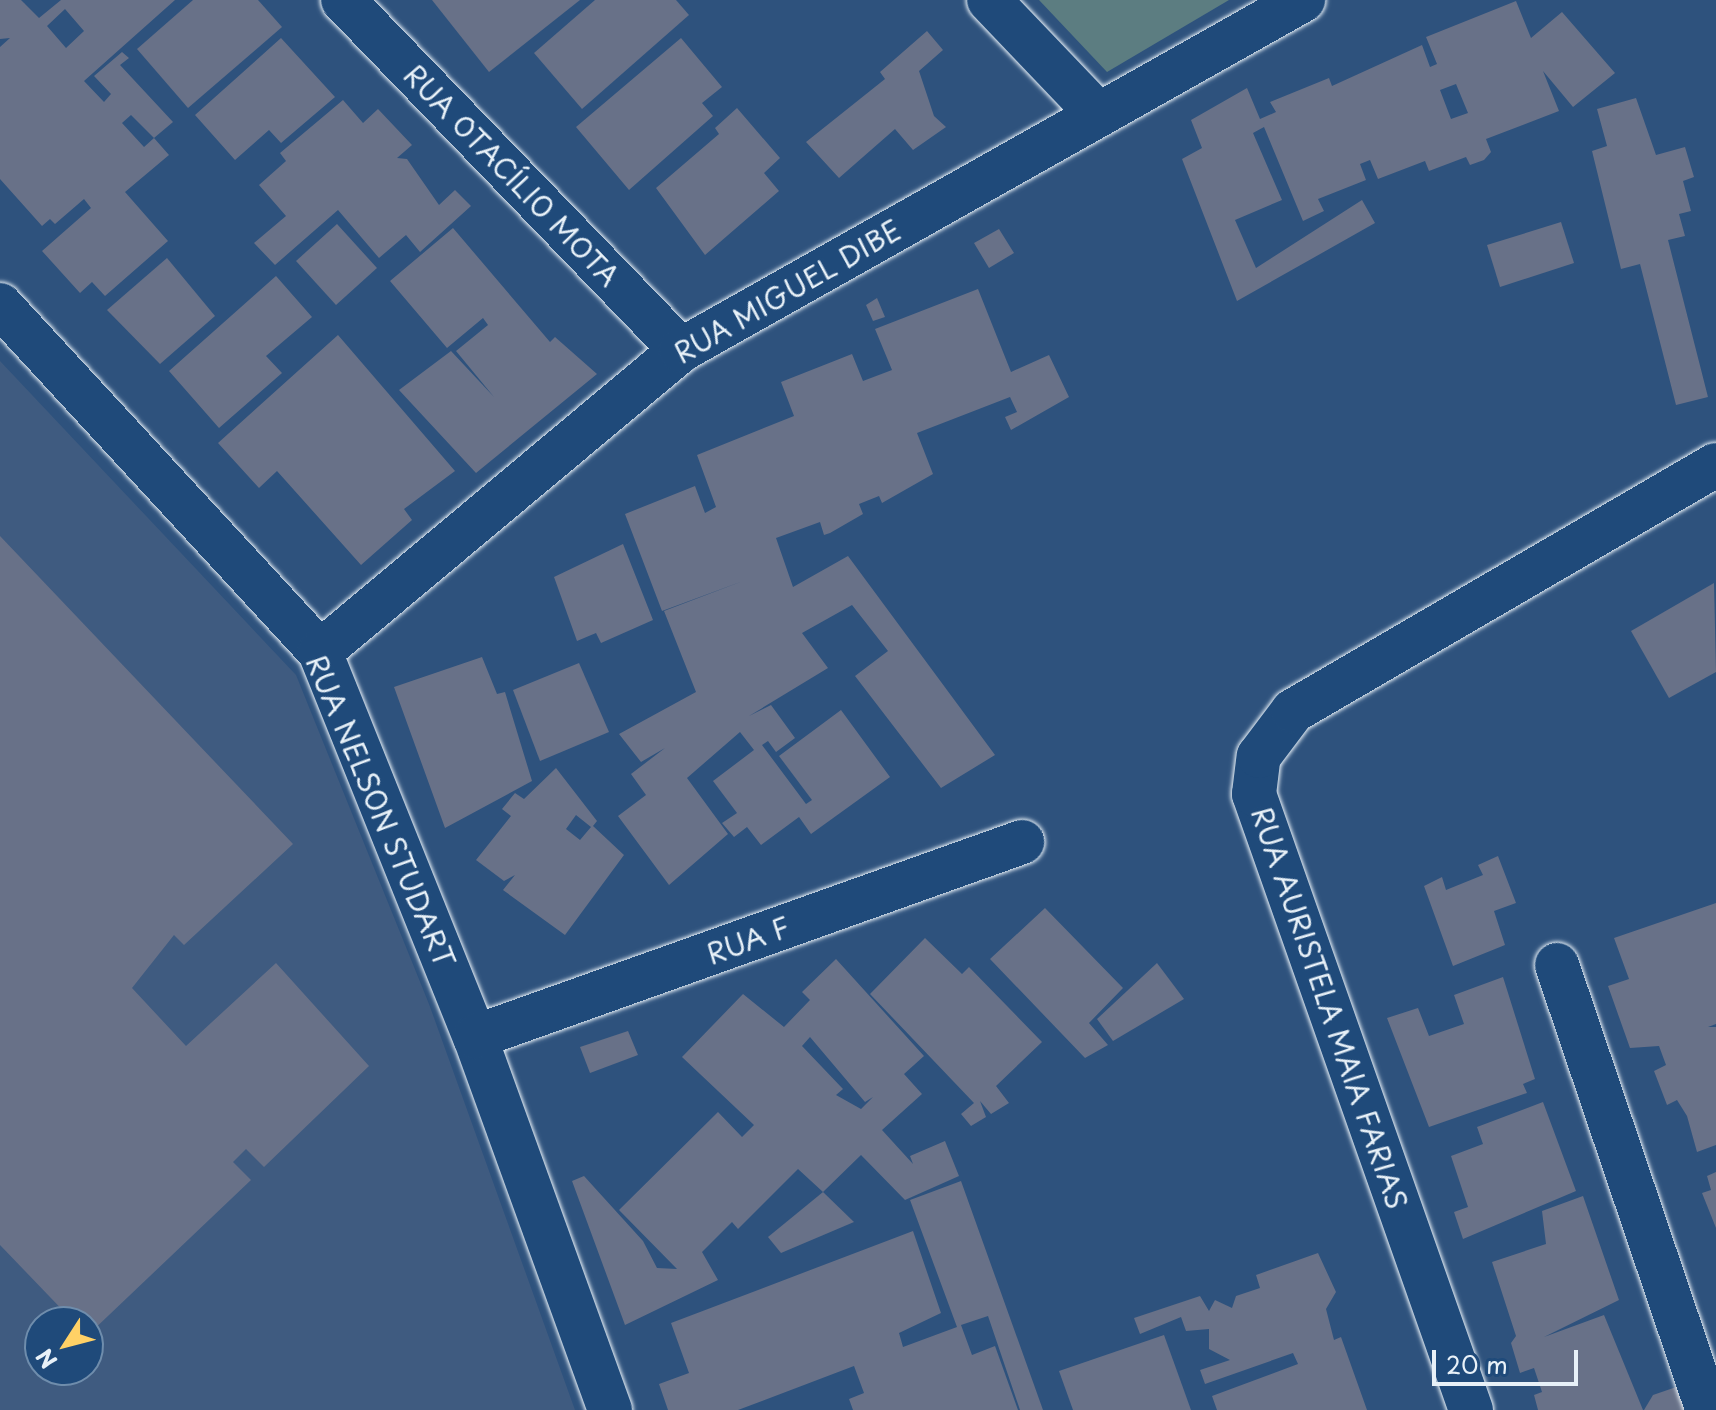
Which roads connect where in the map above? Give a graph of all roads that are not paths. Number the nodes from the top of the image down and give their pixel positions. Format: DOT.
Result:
graph roads {
  1 [pos="343,0"];
  2 [pos="989,0"];
  3 [pos="1303,0"];
  4 [pos="1097,113"];
  5 [pos="0,305"];
  6 [pos="681,350"];
  7 [pos="1716,465"];
  8 [pos="320,652"];
  9 [pos="1022,842"];
  10 [pos="1557,965"];
  11 [pos="475,1037"];
  12 [pos="610,1410"];
  13 [pos="1471,1410"];
  14 [pos="1708,1410"];
  1 -- 6 [label="street, RUA OTACÍLIO MOTA"];
  2 -- 4 [label="street"];
  3 -- 4 [label="street, RUA MIGUEL DIBE"];
  4 -- 6 [label="street, RUA MIGUEL DIBE"];
  5 -- 8 [label="street, RUA NELSON STUDART"];
  6 -- 8 [label="street, RUA MIGUEL DIBE"];
  7 -- 13 [label="street, RUA AURISTELA MAIA FARIAS"];
  8 -- 11 [label="street, RUA NELSON STUDART"];
  9 -- 11 [label="street, RUA F"];
  10 -- 14 [label="street"];
  11 -- 12 [label="street, RUA NELSON STUDART"];
}
